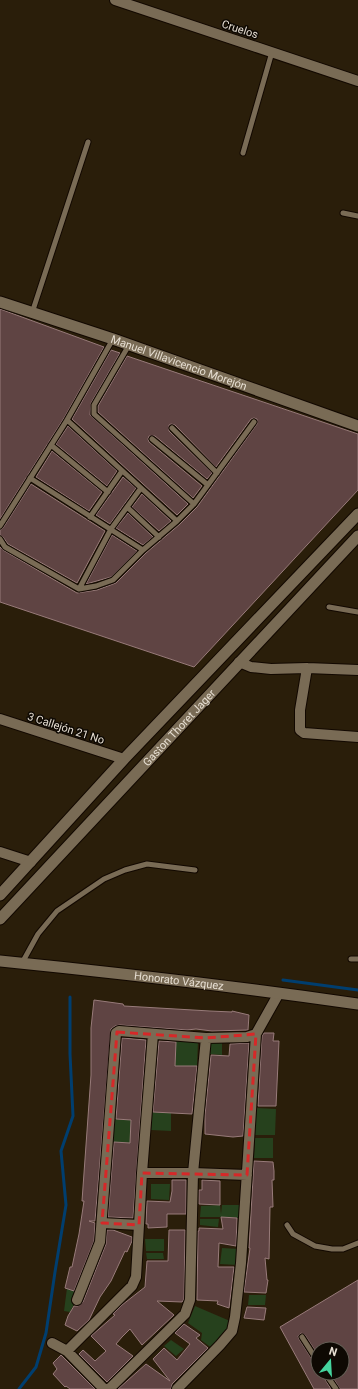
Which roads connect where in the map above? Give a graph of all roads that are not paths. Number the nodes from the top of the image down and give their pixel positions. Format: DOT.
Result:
graph roads {
  1 [pos="115,0"];
  2 [pos="272,52"];
  3 [pos="358,82"];
  4 [pos="88,142"];
  5 [pos="243,153"];
  6 [pos="343,213"];
  7 [pos="358,216"];
  8 [pos="0,302"];
  9 [pos="32,313"];
  10 [pos="113,339"];
  11 [pos="129,345"];
  12 [pos="67,420"];
  13 [pos="254,422"];
  14 [pos="358,426"];
  15 [pos="172,428"];
  16 [pos="152,440"];
  17 [pos="51,445"];
  18 [pos="122,471"];
  19 [pos="217,473"];
  20 [pos="30,478"];
  21 [pos="208,485"];
  22 [pos="140,488"];
  23 [pos="108,492"];
  24 [pos="194,504"];
  25 [pos="127,507"];
  26 [pos="358,514"];
  27 [pos="90,517"];
  28 [pos="177,521"];
  29 [pos="0,526"];
  30 [pos="111,529"];
  31 [pos="358,536"];
  32 [pos="158,537"];
  33 [pos="0,539"];
  34 [pos="143,550"];
  35 [pos="79,589"];
  36 [pos="329,606"];
  37 [pos="358,612"];
  38 [pos="240,662"];
  39 [pos="306,668"];
  40 [pos="358,670"];
  41 [pos="0,719"];
  42 [pos="358,737"];
  43 [pos="124,759"];
  44 [pos="0,852"];
  45 [pos="31,862"];
  46 [pos="196,870"];
  47 [pos="0,895"];
  48 [pos="0,919"];
  49 [pos="351,958"];
  50 [pos="358,959"];
  51 [pos="0,961"];
  52 [pos="21,964"];
  53 [pos="279,993"];
  54 [pos="358,1004"];
  55 [pos="153,1034"];
  56 [pos="256,1034"];
  57 [pos="206,1038"];
  58 [pos="194,1173"];
  59 [pos="142,1174"];
  60 [pos="247,1174"];
  61 [pos="102,1223"];
  62 [pos="139,1224"];
  63 [pos="287,1225"];
  64 [pos="358,1243"];
  65 [pos="76,1300"];
  66 [pos="302,1337"];
  67 [pos="52,1343"];
  68 [pos="310,1350"];
  69 [pos="67,1351"];
  70 [pos="104,1389"];
  71 [pos="109,1389"];
  72 [pos="177,1389"];
  1 -- 2 [label="street, Cruelos"];
  2 -- 3 [label="street, Cruelos"];
  2 -- 5 [label="lane"];
  4 -- 9 [label="lane"];
  6 -- 7 [label="lane"];
  8 -- 9 [label="street, Manuel Villavicencio Morejón"];
  9 -- 10 [label="street, Manuel Villavicencio Morejón"];
  10 -- 11 [label="street, Manuel Villavicencio Morejón"];
  10 -- 12 [label="lane"];
  11 -- 14 [label="street, Manuel Villavicencio Morejón"];
  11 -- 24 [label="lane"];
  12 -- 17 [label="lane"];
  12 -- 18 [label="lane"];
  13 -- 19 [label="lane"];
  15 -- 19 [label="lane"];
  16 -- 21 [label="lane"];
  17 -- 20 [label="lane"];
  17 -- 23 [label="lane"];
  18 -- 22 [label="lane"];
  18 -- 23 [label="lane"];
  19 -- 21 [label="lane"];
  20 -- 27 [label="lane"];
  20 -- 29 [label="lane"];
  21 -- 24 [label="lane"];
  22 -- 25 [label="lane"];
  22 -- 28 [label="lane"];
  23 -- 27 [label="lane"];
  24 -- 28 [label="lane"];
  25 -- 30 [label="lane"];
  25 -- 32 [label="lane"];
  26 -- 43 [label="street, Gaston Thoret Jager"];
  27 -- 30 [label="lane"];
  28 -- 32 [label="lane"];
  30 -- 34 [label="lane"];
  30 -- 35 [label="lane"];
  31 -- 38 [label="street, Gaston Thoret Jager"];
  32 -- 34 [label="lane"];
  33 -- 35 [label="lane"];
  34 -- 35 [label="lane"];
  36 -- 37 [label="lane"];
  38 -- 39 [label="street"];
  38 -- 48 [label="street, Gaston Thoret Jager"];
  39 -- 40 [label="street"];
  39 -- 42 [label="street"];
  41 -- 43 [label="street, 3 Callejón 21 No"];
  43 -- 45 [label="street, Gaston Thoret Jager"];
  44 -- 45 [label="street"];
  45 -- 47 [label="street, Gaston Thoret Jager"];
  46 -- 52 [label="lane"];
  49 -- 50 [label="lane"];
  51 -- 52 [label="street, Honorato Vázquez"];
  52 -- 53 [label="street, Honorato Vázquez"];
  53 -- 54 [label="street, Honorato Vázquez"];
  53 -- 56 [label="street"];
  55 -- 57 [label="street"];
  55 -- 59 [label="street"];
  55 -- 61 [label="street"];
  56 -- 57 [label="street"];
  56 -- 60 [label="street"];
  57 -- 58 [label="street"];
  58 -- 59 [label="street"];
  58 -- 60 [label="street"];
  58 -- 71 [label="street"];
  59 -- 62 [label="street"];
  60 -- 72 [label="street"];
  61 -- 62 [label="street"];
  61 -- 65 [label="street"];
  62 -- 69 [label="street"];
  63 -- 64 [label="lane"];
  66 -- 68 [label="lane"];
  67 -- 69 [label="street"];
  69 -- 70 [label="street"];
}
